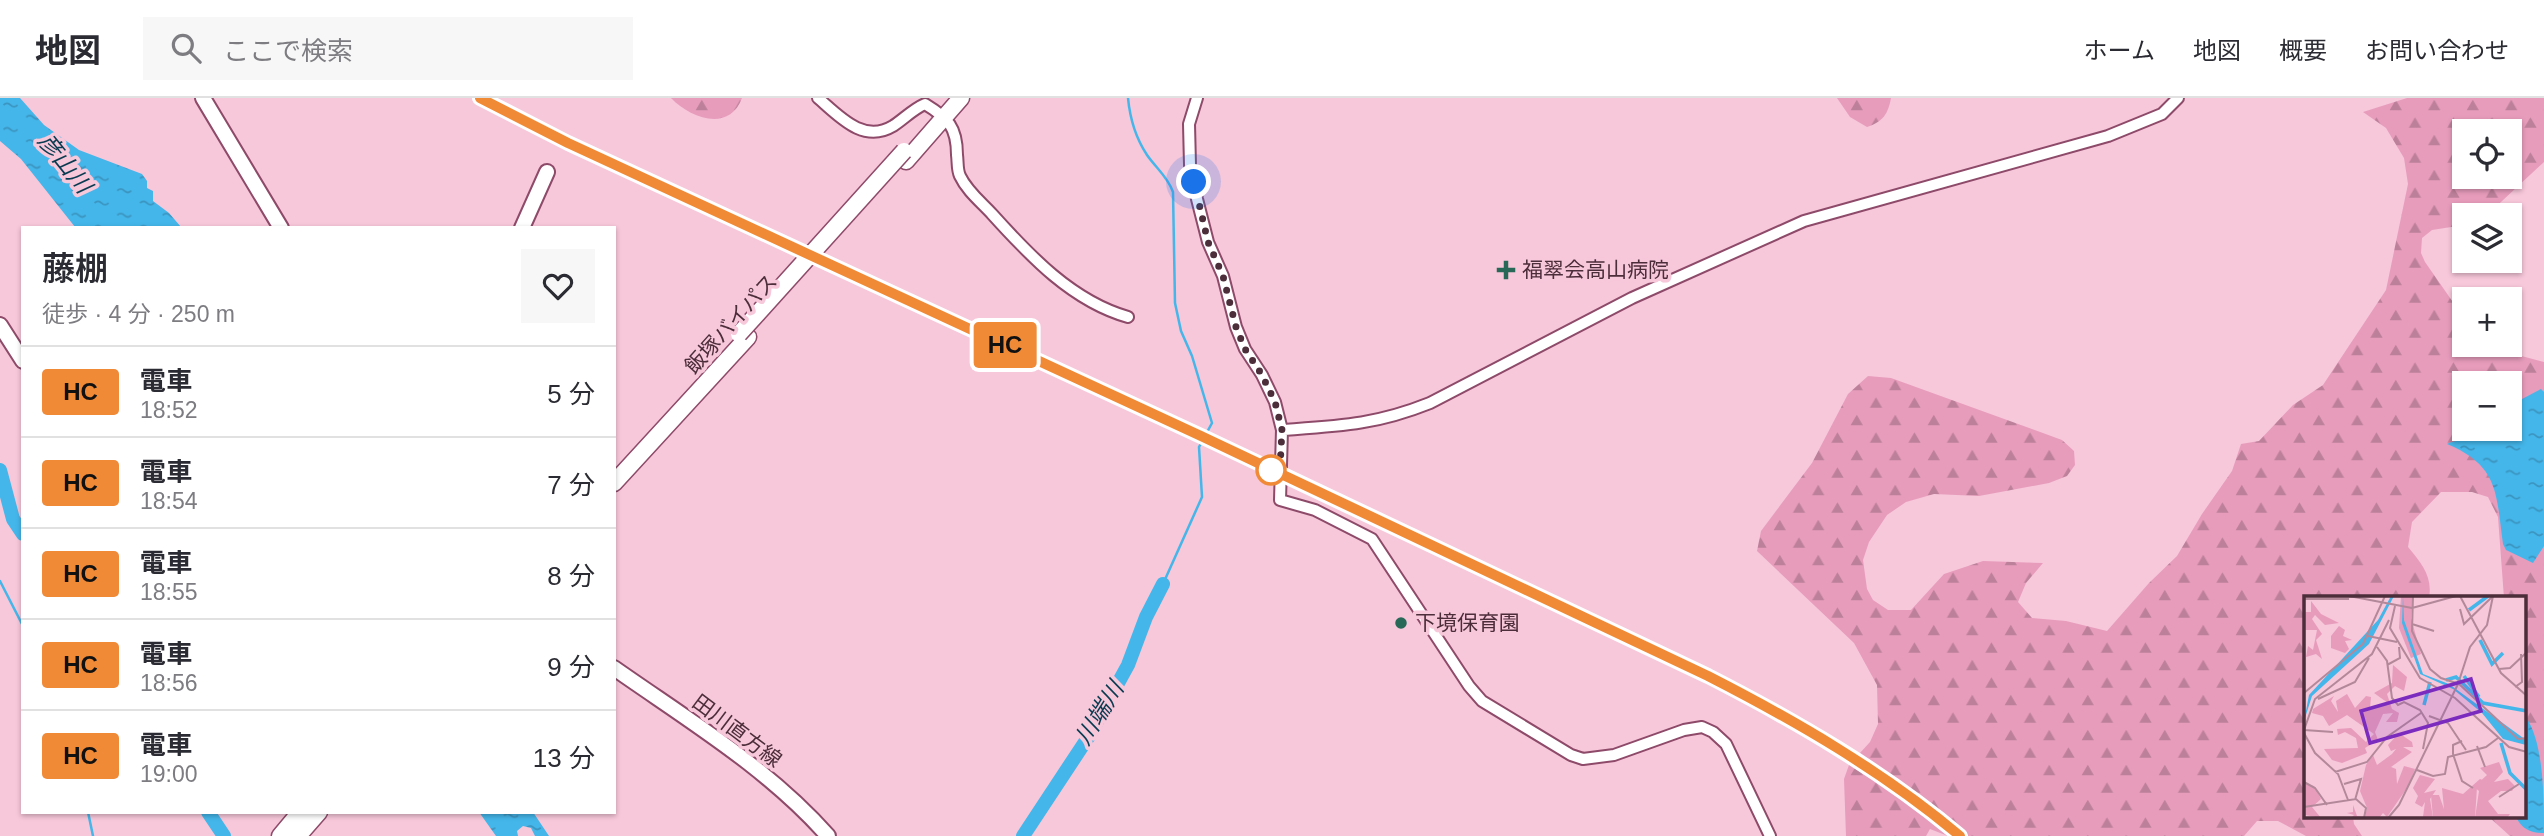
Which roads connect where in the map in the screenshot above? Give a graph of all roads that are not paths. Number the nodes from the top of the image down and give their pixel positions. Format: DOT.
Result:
graph roads {
  1 [pos="203,98"];
  2 [pos="818,98"];
  3 [pos="950,98"];
  4 [pos="961,98"];
  5 [pos="1197,98"];
  6 [pos="2178,98"];
  7 [pos="941,114"];
  8 [pos="547,172"];
  9 [pos="280,226"];
  10 [pos="523,226"];
  11 [pos="1128,317"];
  12 [pos="0,325"];
  13 [pos="21,358"];
  14 [pos="1282,430"];
  15 [pos="618,472"];
  16 [pos="616,669"];
  17 [pos="316,814"];
  18 [pos="299,824"];
  19 [pos="281,836"];
  20 [pos="828,836"];
  21 [pos="1770,836"];
  1 -- 9 [label="main road"];
  2 -- 7 [label="street"];
  3 -- 7 [label="highway"];
  4 -- 7 [label="highway"];
  5 -- 14 [label="street"];
  6 -- 14 [label="street"];
  7 -- 11 [label="street"];
  7 -- 15 [label="highway, bridge"];
  8 -- 10 [label="main road"];
  12 -- 13 [label="main road"];
  14 -- 21 [label="street"];
  16 -- 20 [label="main road, 田川直方線"];
  17 -- 18 [label="highway"];
  18 -- 19 [label="highway"];
}
